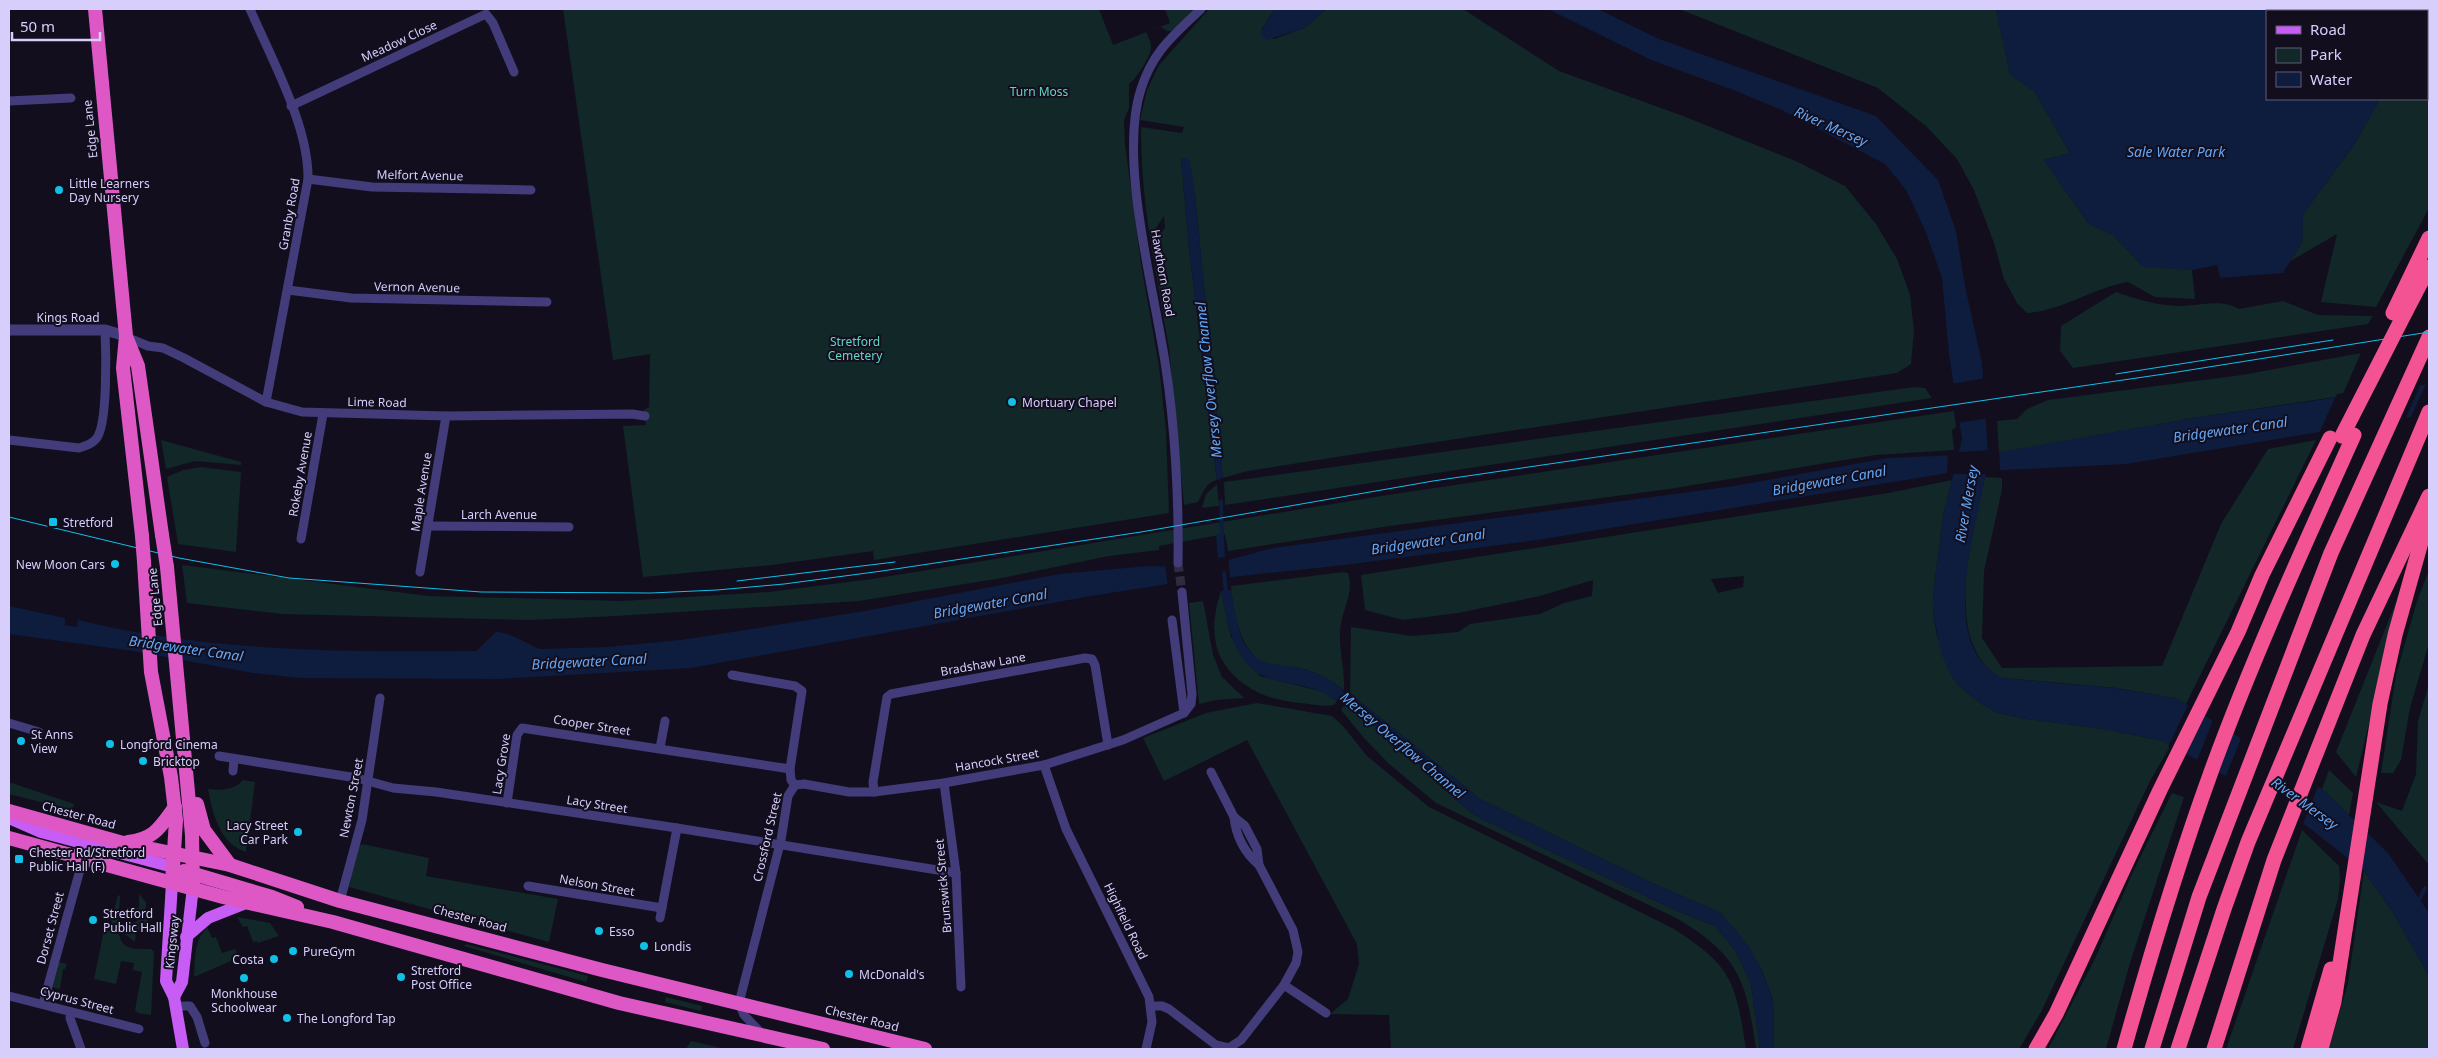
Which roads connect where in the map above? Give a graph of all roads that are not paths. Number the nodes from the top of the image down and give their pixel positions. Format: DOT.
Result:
graph roads {
  1 [pos="95,9"];
  2 [pos="250,9"];
  3 [pos="1201,9"];
  4 [pos="514,72"];
  5 [pos="71,98"];
  6 [pos="9,101"];
  7 [pos="291,106"];
  8 [pos="308,179"];
  9 [pos="531,190"];
  10 [pos="2429,238"];
  11 [pos="2426,274"];
  12 [pos="288,290"];
  13 [pos="547,302"];
  14 [pos="2404,311"];
  15 [pos="9,330"];
  16 [pos="105,330"];
  17 [pos="126,336"];
  18 [pos="2429,336"];
  19 [pos="266,402"];
  20 [pos="2429,412"];
  21 [pos="323,414"];
  22 [pos="446,416"];
  23 [pos="645,416"];
  24 [pos="2342,437"];
  25 [pos="9,440"];
  26 [pos="2429,496"];
  27 [pos="2429,514"];
  28 [pos="428,526"];
  29 [pos="569,527"];
  30 [pos="301,539"];
  31 [pos="1178,562"];
  32 [pos="420,572"];
  33 [pos="1182,592"];
  34 [pos="1172,620"];
  35 [pos="732,675"];
  36 [pos="179,688"];
  37 [pos="380,698"];
  38 [pos="1184,713"];
  39 [pos="665,720"];
  40 [pos="9,723"];
  41 [pos="520,729"];
  42 [pos="39,732"];
  43 [pos="1108,745"];
  44 [pos="660,748"];
  45 [pos="219,756"];
  46 [pos="234,759"];
  47 [pos="1044,765"];
  48 [pos="790,769"];
  49 [pos="233,771"];
  50 [pos="1210,772"];
  51 [pos="368,781"];
  52 [pos="944,783"];
  53 [pos="795,785"];
  54 [pos="874,792"];
  55 [pos="507,803"];
  56 [pos="175,807"];
  57 [pos="9,811"];
  58 [pos="9,818"];
  59 [pos="678,828"];
  60 [pos="9,838"];
  61 [pos="123,843"];
  62 [pos="780,845"];
  63 [pos="192,857"];
  64 [pos="83,859"];
  65 [pos="174,860"];
  66 [pos="230,865"];
  67 [pos="192,873"];
  68 [pos="956,873"];
  69 [pos="172,883"];
  70 [pos="528,886"];
  71 [pos="192,887"];
  72 [pos="340,901"];
  73 [pos="246,903"];
  74 [pos="2346,919"];
  75 [pos="332,922"];
  76 [pos="186,937"];
  77 [pos="1284,985"];
  78 [pos="961,987"];
  79 [pos="9,996"];
  80 [pos="175,1002"];
  81 [pos="739,1003"];
  82 [pos="43,1004"];
  83 [pos="1151,1006"];
  84 [pos="71,1012"];
  85 [pos="1326,1013"];
  86 [pos="139,1029"];
  87 [pos="763,1035"];
  88 [pos="205,1043"];
  89 [pos="81,1049"];
  90 [pos="183,1049"];
  91 [pos="823,1049"];
  92 [pos="925,1049"];
  93 [pos="1146,1049"];
  94 [pos="1226,1049"];
  95 [pos="2036,1049"];
  96 [pos="2124,1049"];
  97 [pos="2152,1049"];
  98 [pos="2178,1049"];
  99 [pos="2214,1049"];
  100 [pos="2308,1049"];
  101 [pos="2322,1049"];
  1 -- 17 [label="highway, Edge Lane"];
  2 -- 7 [label="street, Granby Road"];
  3 -- 31 [label="street, Hawthorn Road"];
  4 -- 7 [label="street, Meadow Close"];
  5 -- 6 [label="street"];
  7 -- 8 [label="street, Granby Road"];
  8 -- 9 [label="street, Melfort Avenue"];
  8 -- 12 [label="street, Granby Road"];
  10 -- 14 [label="highway"];
  11 -- 14 [label="highway"];
  12 -- 13 [label="street, Vernon Avenue"];
  12 -- 19 [label="street, Granby Road"];
  14 -- 24 [label="highway"];
  14 -- 24 [label="highway"];
  15 -- 16 [label="street, Kings Road"];
  16 -- 17 [label="street, Kings Road"];
  16 -- 25 [label="street"];
  17 -- 19 [label="street, Lime Road"];
  17 -- 36 [label="highway, Edge Lane, bridge"];
  17 -- 56 [label="highway, Edge Lane, bridge"];
  18 -- 97 [label="highway"];
  19 -- 21 [label="street, Lime Road"];
  20 -- 98 [label="highway"];
  21 -- 22 [label="street, Lime Road"];
  21 -- 30 [label="street, Rokeby Avenue"];
  22 -- 23 [label="street, Lime Road"];
  22 -- 28 [label="street, Maple Avenue"];
  24 -- 95 [label="highway"];
  24 -- 96 [label="highway"];
  26 -- 99 [label="highway"];
  27 -- 74 [label="highway"];
  28 -- 29 [label="street, Larch Avenue"];
  28 -- 32 [label="street, Maple Avenue"];
  33 -- 38 [label="street"];
  34 -- 38 [label="street"];
  35 -- 48 [label="street, Crossford Street"];
  36 -- 63 [label="highway, Edge Lane"];
  36 -- 66 [label="highway"];
  37 -- 51 [label="street, Newton Street"];
  38 -- 43 [label="street, Hancock Street"];
  39 -- 44 [label="street"];
  40 -- 42 [label="street"];
  41 -- 44 [label="street, Cooper Street"];
  41 -- 55 [label="street, Lacy Grove"];
  43 -- 47 [label="street, Hancock Street"];
  43 -- 54 [label="street, Bradshaw Lane"];
  44 -- 48 [label="street, Cooper Street"];
  45 -- 46 [label="street, Lacy Street"];
  46 -- 49 [label="street"];
  46 -- 51 [label="street, Lacy Street"];
  47 -- 52 [label="street, Hancock Street"];
  47 -- 83 [label="street, Highfield Road"];
  48 -- 53 [label="street, Crossford Street"];
  50 -- 77 [label="street"];
  51 -- 55 [label="street, Lacy Street"];
  51 -- 72 [label="street, Newton Street"];
  52 -- 54 [label="street, Hancock Street"];
  52 -- 68 [label="street, Brunswick Street"];
  53 -- 54 [label="street, Hancock Street"];
  53 -- 62 [label="street, Crossford Street"];
  55 -- 59 [label="street, Lacy Street"];
  56 -- 61 [label="highway"];
  56 -- 65 [label="highway, Edge Lane"];
  57 -- 61 [label="highway, Chester Road"];
  58 -- 65 [label="main road"];
  59 -- 62 [label="street, Lacy Street"];
  59 -- 70 [label="street, Nelson Street"];
  60 -- 64 [label="highway"];
  61 -- 65 [label="highway, Chester Road"];
  62 -- 68 [label="street, Lacy Street"];
  62 -- 81 [label="street, Crossford Street"];
  63 -- 65 [label="highway, Chester Road"];
  63 -- 66 [label="highway, Chester Road"];
  63 -- 67 [label="highway, Edge Lane"];
  64 -- 69 [label="highway"];
  64 -- 82 [label="street, Dorset Street"];
  65 -- 67 [label="highway"];
  65 -- 69 [label="highway, Edge Lane"];
  65 -- 71 [label="main road"];
  66 -- 72 [label="highway, Chester Road"];
  67 -- 71 [label="highway, Edge Lane"];
  67 -- 75 [label="highway"];
  68 -- 78 [label="street, Brunswick Street"];
  69 -- 71 [label="highway"];
  69 -- 80 [label="main road, Kingsway"];
  71 -- 73 [label="highway"];
  71 -- 76 [label="main road, Kingsway"];
  72 -- 81 [label="highway, Chester Road"];
  73 -- 75 [label="highway"];
  73 -- 76 [label="main road"];
  74 -- 100 [label="highway"];
  74 -- 101 [label="highway"];
  75 -- 87 [label="highway"];
  76 -- 80 [label="main road, Kingsway"];
  77 -- 85 [label="street"];
  77 -- 94 [label="street"];
  79 -- 82 [label="street, Cyprus Street"];
  80 -- 88 [label="street"];
  80 -- 90 [label="main road, Kingsway"];
  81 -- 87 [label="street"];
  81 -- 92 [label="highway, Chester Road"];
  82 -- 84 [label="street, Cyprus Street"];
  83 -- 93 [label="street"];
  83 -- 94 [label="street"];
  84 -- 86 [label="street, Cyprus Street"];
  84 -- 89 [label="street"];
  87 -- 91 [label="highway"];
}
